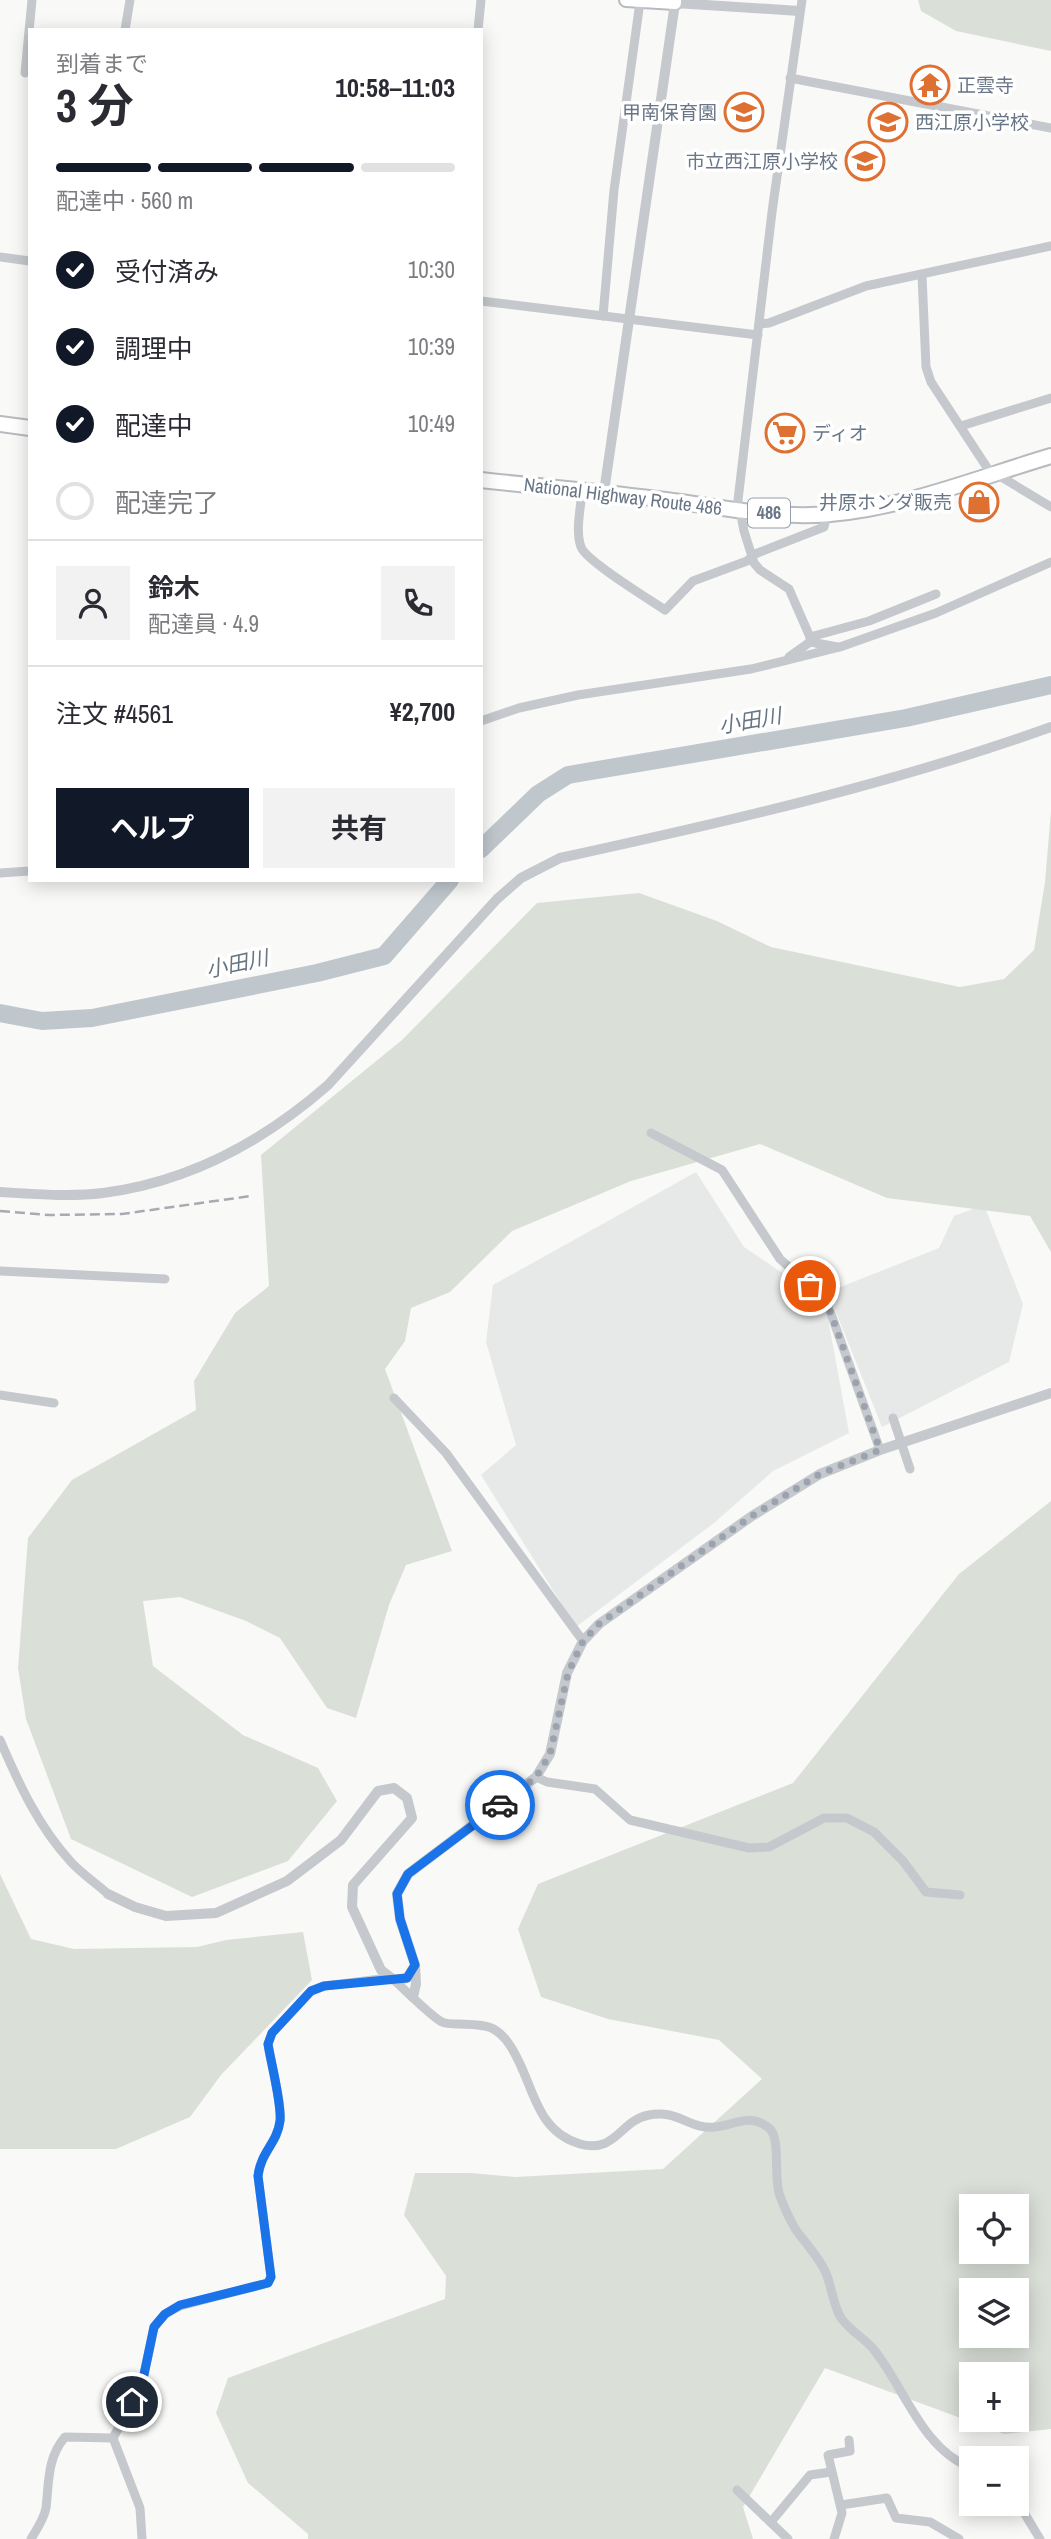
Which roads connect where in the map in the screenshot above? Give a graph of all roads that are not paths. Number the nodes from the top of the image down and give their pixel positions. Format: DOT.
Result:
graph roads {
  1 [pos="32,0"];
  2 [pos="130,0"];
  3 [pos="481,0"];
  4 [pos="626,0"];
  5 [pos="642,1"];
  6 [pos="675,1"];
  7 [pos="801,6"];
  8 [pos="29,28"];
  9 [pos="125,28"];
  10 [pos="478,28"];
  11 [pos="28,42"];
  12 [pos="25,73"];
  13 [pos="790,78"];
  14 [pos="1051,128"];
  15 [pos="1051,246"];
  16 [pos="0,257"];
  17 [pos="28,261"];
  18 [pos="922,275"];
  19 [pos="483,301"];
  20 [pos="603,316"];
  21 [pos="628,318"];
  22 [pos="759,324"];
  23 [pos="758,335"];
  24 [pos="1051,398"];
  25 [pos="0,424"];
  26 [pos="961,426"];
  27 [pos="28,428"];
  28 [pos="1051,456"];
  29 [pos="994,472"];
  30 [pos="483,480"];
  31 [pos="582,491"];
  32 [pos="604,492"];
  33 [pos="1051,507"];
  34 [pos="740,510"];
  35 [pos="827,515"];
  36 [pos="751,557"];
  37 [pos="1051,562"];
  38 [pos="936,594"];
  39 [pos="904,607"];
  40 [pos="936,613"];
  41 [pos="810,639"];
  42 [pos="840,648"];
  43 [pos="786,661"];
  44 [pos="483,719"];
  45 [pos="1051,727"];
  46 [pos="28,871"];
  47 [pos="0,873"];
  48 [pos="651,1133"];
  49 [pos="0,1192"];
  50 [pos="0,1271"];
  51 [pos="165,1279"];
  52 [pos="1051,1393"];
  53 [pos="0,1395"];
  54 [pos="394,1398"];
  55 [pos="54,1403"];
  56 [pos="893,1418"];
  57 [pos="880,1450"];
  58 [pos="910,1469"];
  59 [pos="583,1641"];
  60 [pos="0,1740"];
  61 [pos="536,1777"];
  62 [pos="108,1894"];
  63 [pos="960,1895"];
  64 [pos="415,1965"];
  65 [pos="392,1979"];
  66 [pos="413,1997"];
  67 [pos="113,2438"];
  68 [pos="849,2440"];
  69 [pos="959,2462"];
  70 [pos="831,2472"];
  71 [pos="737,2490"];
  72 [pos="841,2505"];
  73 [pos="1026,2516"];
  74 [pos="771,2522"];
  75 [pos="32,2539"];
  76 [pos="142,2539"];
  77 [pos="789,2539"];
  78 [pos="834,2539"];
  79 [pos="959,2539"];
  80 [pos="1040,2539"];
  1 -- 8 [label="street"];
  2 -- 9 [label="street"];
  3 -- 10 [label="street"];
  4 -- 5 [label="main road"];
  5 -- 6 [label="main road"];
  5 -- 20 [label="street"];
  6 -- 7 [label="street"];
  6 -- 21 [label="street"];
  7 -- 13 [label="street"];
  11 -- 12 [label="street"];
  13 -- 14 [label="street"];
  13 -- 22 [label="street"];
  15 -- 18 [label="street"];
  16 -- 17 [label="street"];
  18 -- 22 [label="street"];
  18 -- 26 [label="street"];
  19 -- 20 [label="street"];
  20 -- 21 [label="street"];
  21 -- 23 [label="street"];
  21 -- 32 [label="street"];
  22 -- 23 [label="street"];
  23 -- 34 [label="street"];
  24 -- 26 [label="street"];
  25 -- 27 [label="highway"];
  26 -- 29 [label="street"];
  28 -- 29 [label="highway, National Highway Route 486 / 486"];
  29 -- 33 [label="street"];
  29 -- 35 [label="highway, National Highway Route 486 / 486"];
  30 -- 31 [label="highway, National Highway Route 486 / 486"];
  31 -- 32 [label="highway, National Highway Route 486 / 486"];
  31 -- 36 [label="street"];
  32 -- 34 [label="highway, National Highway Route 486 / 486"];
  34 -- 35 [label="highway, National Highway Route 486 / 486"];
  34 -- 36 [label="street"];
  35 -- 36 [label="street"];
  36 -- 41 [label="street"];
  37 -- 40 [label="street"];
  38 -- 39 [label="street"];
  39 -- 40 [label="street"];
  39 -- 41 [label="street"];
  40 -- 42 [label="street"];
  41 -- 42 [label="street"];
  41 -- 43 [label="street"];
  42 -- 43 [label="street"];
  43 -- 44 [label="street"];
  45 -- 49 [label="street"];
  46 -- 47 [label="street"];
  48 -- 57 [label="street"];
  50 -- 51 [label="street"];
  52 -- 57 [label="street"];
  53 -- 55 [label="street"];
  54 -- 59 [label="street"];
  56 -- 58 [label="street, bridge"];
  57 -- 59 [label="street"];
  59 -- 61 [label="street"];
  60 -- 62 [label="street"];
  61 -- 63 [label="street"];
  61 -- 64 [label="street"];
  62 -- 65 [label="street"];
  64 -- 65 [label="street"];
  64 -- 66 [label="street"];
  65 -- 66 [label="street"];
  65 -- 67 [label="street"];
  66 -- 69 [label="street"];
  67 -- 75 [label="street"];
  67 -- 76 [label="street"];
  68 -- 70 [label="street"];
  70 -- 72 [label="street"];
  70 -- 74 [label="street"];
  71 -- 74 [label="street"];
  72 -- 78 [label="street"];
  72 -- 79 [label="street"];
  73 -- 80 [label="street"];
  74 -- 77 [label="street"];
}
